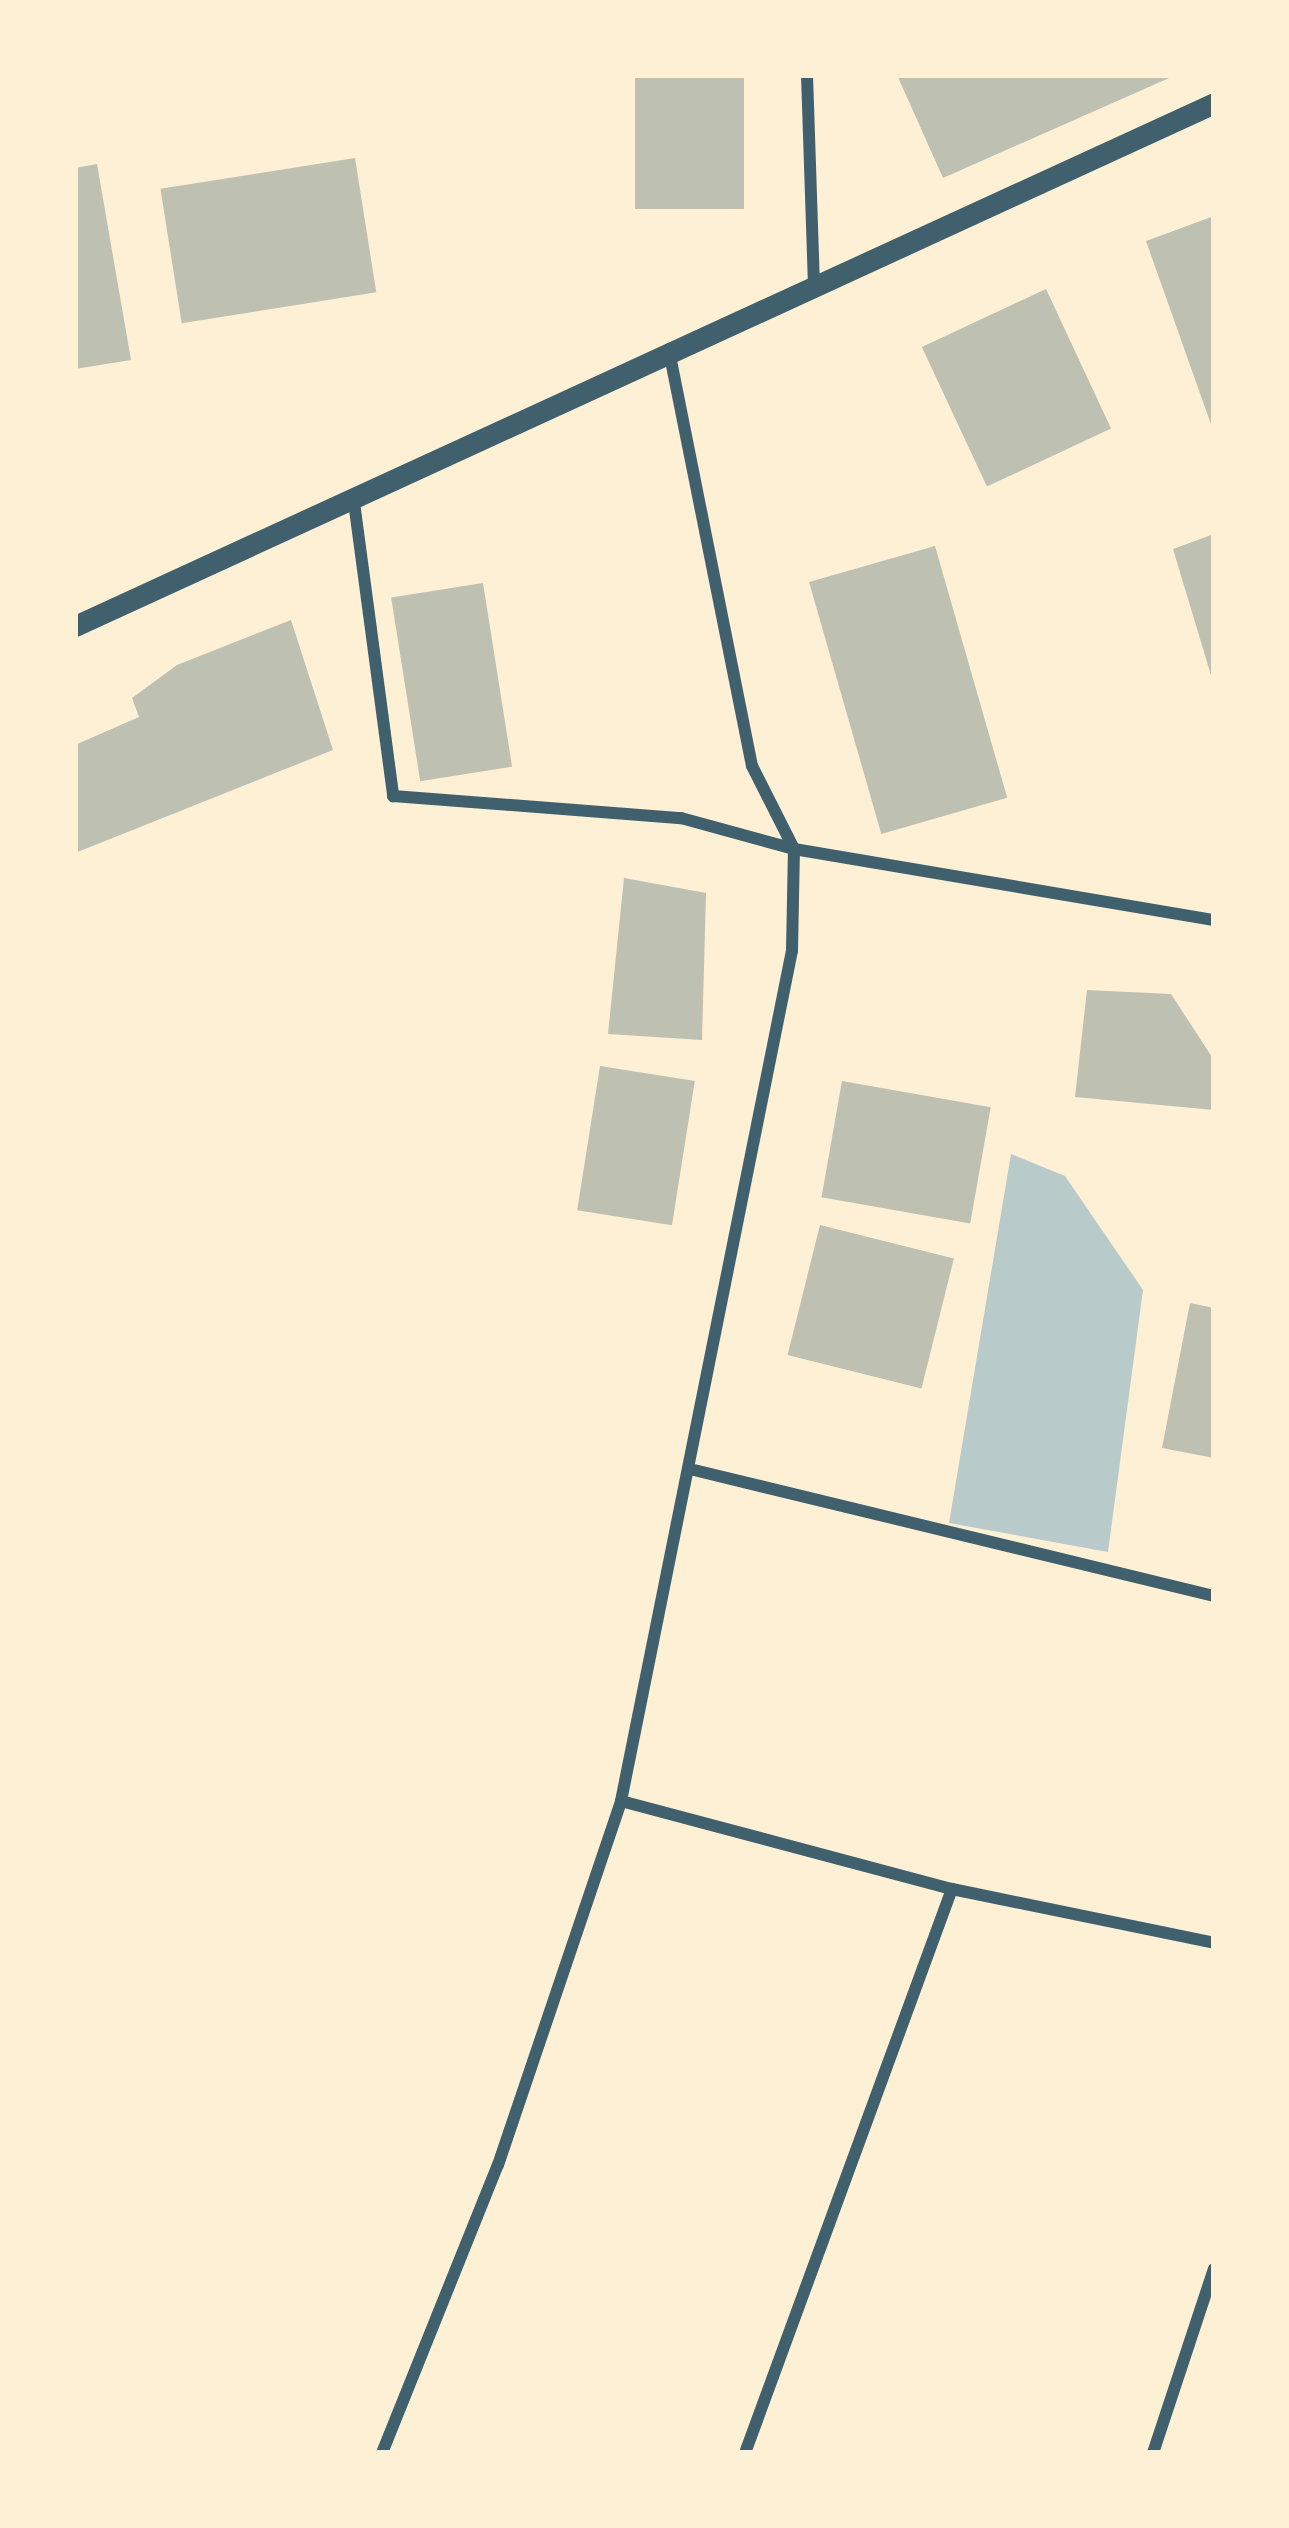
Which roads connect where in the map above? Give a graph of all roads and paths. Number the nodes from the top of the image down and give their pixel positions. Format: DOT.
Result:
graph roads {
  1 [pos="807,75"];
  2 [pos="1214,103"];
  3 [pos="814,281"];
  4 [pos="668,345"];
  5 [pos="354,502"];
  6 [pos="75,626"];
  7 [pos="794,849"];
  8 [pos="1214,920"];
  9 [pos="694,1470"];
  10 [pos="1214,1596"];
  11 [pos="621,1801"];
  12 [pos="952,1889"];
  13 [pos="1214,1943"];
  14 [pos="1214,2269"];
  15 [pos="382,2453"];
  16 [pos="745,2453"];
  17 [pos="1154,2453"];
  1 -- 3 [label="street"];
  2 -- 3 [label="street"];
  3 -- 4 [label="street"];
  4 -- 5 [label="street"];
  4 -- 7 [label="street"];
  5 -- 6 [label="street"];
  5 -- 7 [label="street"];
  7 -- 8 [label="street"];
  7 -- 9 [label="street"];
  9 -- 10 [label="street"];
  9 -- 11 [label="street"];
  11 -- 12 [label="street"];
  11 -- 15 [label="street"];
  12 -- 13 [label="street"];
  12 -- 16 [label="street"];
  14 -- 17 [label="street"];
}
